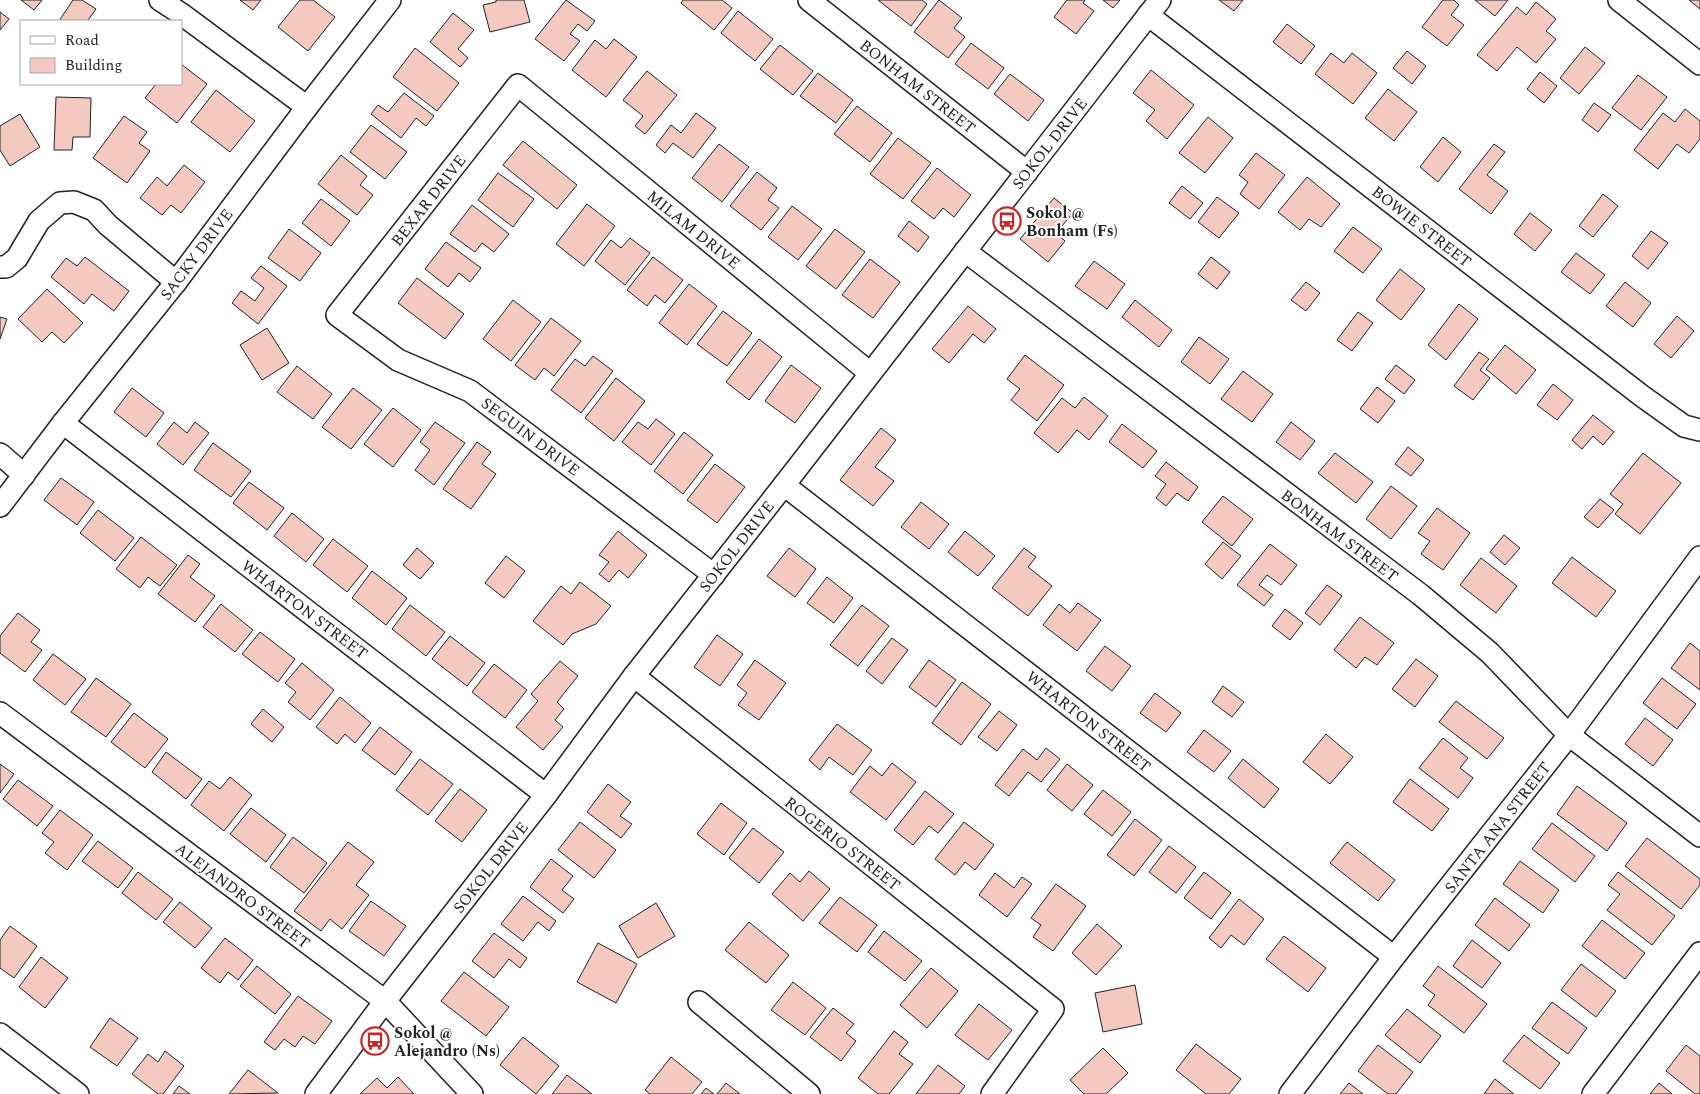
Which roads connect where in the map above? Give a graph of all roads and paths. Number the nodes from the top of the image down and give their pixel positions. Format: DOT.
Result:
graph roads {
  1 [pos="160,0"];
  2 [pos="390,0"];
  3 [pos="809,0"];
  4 [pos="1618,0"];
  5 [pos="1154,7"];
  6 [pos="1700,64"];
  7 [pos="518,85"];
  8 [pos="307,107"];
  9 [pos="1027,172"];
  10 [pos="965,251"];
  11 [pos="0,267"];
  12 [pos="176,282"];
  13 [pos="337,315"];
  14 [pos="870,373"];
  15 [pos="63,424"];
  16 [pos="1700,430"];
  17 [pos="0,454"];
  18 [pos="24,475"];
  19 [pos="784,485"];
  20 [pos="0,506"];
  21 [pos="1700,557"];
  22 [pos="714,575"];
  23 [pos="634,676"];
  24 [pos="0,713"];
  25 [pos="1569,735"];
  26 [pos="546,794"];
  27 [pos="1700,836"];
  28 [pos="1700,954"];
  29 [pos="1394,957"];
  30 [pos="384,1001"];
  31 [pos="699,1002"];
  32 [pos="0,1034"];
  33 [pos="78,1094"];
  34 [pos="316,1094"];
  35 [pos="472,1094"];
  36 [pos="809,1094"];
  37 [pos="992,1094"];
  38 [pos="1290,1094"];
  39 [pos="1593,1094"];
  1 -- 8 [label="street"];
  2 -- 8 [label="street, SACKY DRIVE"];
  3 -- 9 [label="street, BONHAM STREET"];
  4 -- 6 [label="street"];
  5 -- 9 [label="street, SOKOL DRIVE"];
  5 -- 16 [label="street, BOWIE STREET"];
  7 -- 13 [label="street, BEXAR DRIVE"];
  7 -- 14 [label="street, MILAM DRIVE"];
  8 -- 12 [label="street, SACKY DRIVE"];
  9 -- 10 [label="street, SOKOL DRIVE"];
  10 -- 14 [label="street, SOKOL DRIVE"];
  10 -- 25 [label="street, BONHAM STREET"];
  11 -- 12 [label="street"];
  12 -- 15 [label="street, SACKY DRIVE"];
  13 -- 22 [label="street, SEGUIN DRIVE"];
  14 -- 19 [label="street, SOKOL DRIVE"];
  15 -- 18 [label="street, SACKY DRIVE"];
  15 -- 26 [label="street, WHARTON STREET"];
  17 -- 18 [label="street"];
  18 -- 20 [label="street, SACKY DRIVE"];
  19 -- 22 [label="street, SOKOL DRIVE"];
  19 -- 29 [label="street, WHARTON STREET"];
  21 -- 25 [label="street, SANTA ANA STREET"];
  22 -- 23 [label="street, SOKOL DRIVE"];
  23 -- 26 [label="street, SOKOL DRIVE"];
  23 -- 37 [label="street, ROGERIO STREET"];
  24 -- 30 [label="street, ALEJANDRO STREET"];
  25 -- 27 [label="street, BONHAM STREET"];
  25 -- 29 [label="street, SANTA ANA STREET"];
  26 -- 30 [label="street, SOKOL DRIVE"];
  28 -- 39 [label="street"];
  29 -- 38 [label="street, SANTA ANA STREET"];
  30 -- 34 [label="street, SOKOL DRIVE"];
  30 -- 35 [label="street, ALEJANDRO STREET"];
  31 -- 36 [label="street"];
  32 -- 33 [label="street"];
}
